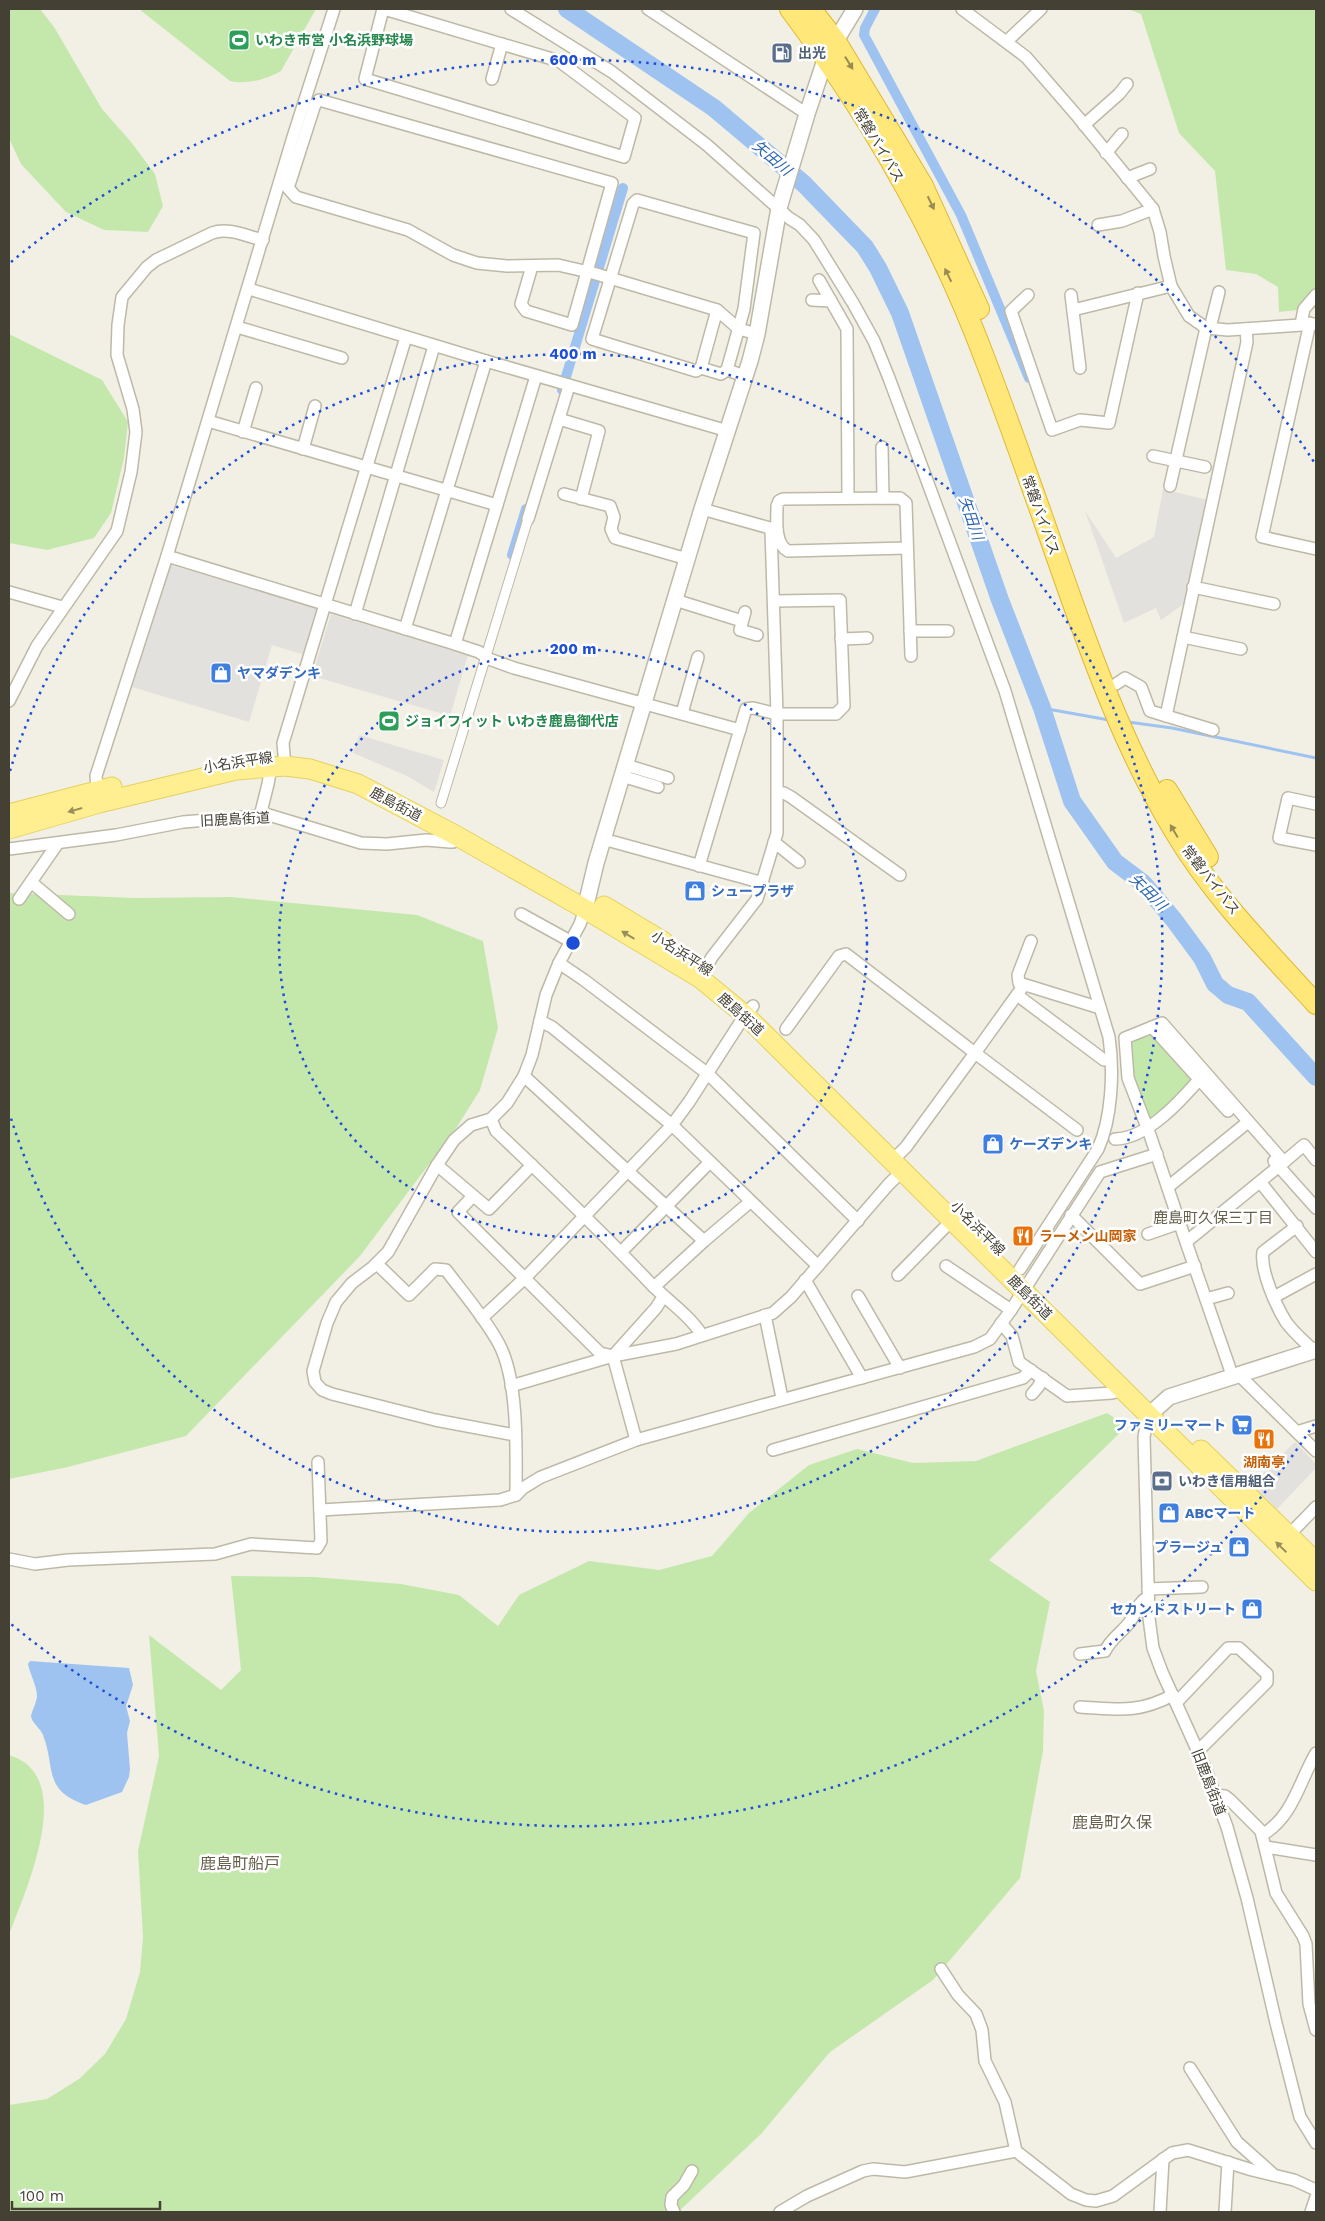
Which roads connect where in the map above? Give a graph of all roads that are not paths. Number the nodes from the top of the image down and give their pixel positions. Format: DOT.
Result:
graph roads {
  1 [pos="334,9"];
  2 [pos="386,9"];
  3 [pos="510,9"];
  4 [pos="648,9"];
  5 [pos="790,9"];
  6 [pos="811,9"];
  7 [pos="855,9"];
  8 [pos="962,9"];
  9 [pos="1041,9"];
  10 [pos="1007,41"];
  11 [pos="502,44"];
  12 [pos="830,49"];
  13 [pos="492,79"];
  14 [pos="1127,84"];
  15 [pos="807,114"];
  16 [pos="1084,125"];
  17 [pos="1122,134"];
  18 [pos="1106,153"];
  19 [pos="1150,169"];
  20 [pos="1127,178"];
  21 [pos="780,204"];
  22 [pos="1153,209"];
  23 [pos="1098,225"];
  24 [pos="263,240"];
  25 [pos="532,266"];
  26 [pos="598,275"];
  27 [pos="819,280"];
  28 [pos="1172,286"];
  29 [pos="249,289"];
  30 [pos="1219,292"];
  31 [pos="1138,293"];
  32 [pos="1028,295"];
  33 [pos="1316,295"];
  34 [pos="1071,296"];
  35 [pos="812,300"];
  36 [pos="830,301"];
  37 [pos="717,310"];
  38 [pos="1073,310"];
  39 [pos="1309,323"];
  40 [pos="237,327"];
  41 [pos="1208,328"];
  42 [pos="738,329"];
  43 [pos="1246,329"];
  44 [pos="757,334"];
  45 [pos="406,338"];
  46 [pos="434,346"];
  47 [pos="342,358"];
  48 [pos="486,361"];
  49 [pos="701,368"];
  50 [pos="1080,368"];
  51 [pos="727,370"];
  52 [pos="536,376"];
  53 [pos="745,376"];
  54 [pos="564,384"];
  55 [pos="256,388"];
  56 [pos="315,406"];
  57 [pos="560,419"];
  58 [pos="208,421"];
  59 [pos="728,431"];
  60 [pos="243,432"];
  61 [pos="882,447"];
  62 [pos="302,448"];
  63 [pos="1152,456"];
  64 [pos="1176,461"];
  65 [pos="366,467"];
  66 [pos="1205,467"];
  67 [pos="397,476"];
  68 [pos="1170,486"];
  69 [pos="447,491"];
  70 [pos="564,494"];
  71 [pos="848,497"];
  72 [pos="883,498"];
  73 [pos="581,499"];
  74 [pos="497,505"];
  75 [pos="702,509"];
  76 [pos="528,519"];
  77 [pos="774,530"];
  78 [pos="1316,546"];
  79 [pos="907,548"];
  80 [pos="167,556"];
  81 [pos="687,559"];
  82 [pos="1193,587"];
  83 [pos="9,592"];
  84 [pos="675,600"];
  85 [pos="774,601"];
  86 [pos="1274,604"];
  87 [pos="325,605"];
  88 [pos="62,607"];
  89 [pos="355,614"];
  90 [pos="405,629"];
  91 [pos="910,631"];
  92 [pos="948,631"];
  93 [pos="757,636"];
  94 [pos="1183,637"];
  95 [pos="867,638"];
  96 [pos="841,639"];
  97 [pos="455,644"];
  98 [pos="1241,649"];
  99 [pos="911,656"];
  100 [pos="486,657"];
  101 [pos="698,657"];
  102 [pos="1115,694"];
  103 [pos="9,701"];
  104 [pos="644,704"];
  105 [pos="682,713"];
  106 [pos="777,714"];
  107 [pos="1166,716"];
  108 [pos="740,730"];
  109 [pos="1213,730"];
  110 [pos="1136,746"];
  111 [pos="280,763"];
  112 [pos="624,771"];
  113 [pos="668,778"];
  114 [pos="658,787"];
  115 [pos="778,793"];
  116 [pos="98,797"];
  117 [pos="440,803"];
  118 [pos="1316,804"];
  119 [pos="9,814"];
  120 [pos="260,816"];
  121 [pos="9,829"];
  122 [pos="457,836"];
  123 [pos="604,839"];
  124 [pos="774,842"];
  125 [pos="58,843"];
  126 [pos="1316,845"];
  127 [pos="9,849"];
  128 [pos="799,862"];
  129 [pos="699,866"];
  130 [pos="900,876"];
  131 [pos="31,882"];
  132 [pos="763,883"];
  133 [pos="19,899"];
  134 [pos="586,903"];
  135 [pos="69,914"];
  136 [pos="521,914"];
  137 [pos="570,941"];
  138 [pos="1031,941"];
  139 [pos="559,964"];
  140 [pos="703,973"];
  141 [pos="1316,984"];
  142 [pos="1024,985"];
  143 [pos="1016,995"];
  144 [pos="1316,1004"];
  145 [pos="1100,1008"];
  146 [pos="749,1011"];
  147 [pos="540,1021"];
  148 [pos="786,1029"];
  149 [pos="976,1053"];
  150 [pos="1104,1060"];
  151 [pos="708,1074"];
  152 [pos="524,1076"];
  153 [pos="1202,1076"];
  154 [pos="491,1119"];
  155 [pos="1245,1124"];
  156 [pos="672,1125"];
  157 [pos="1147,1128"];
  158 [pos="1077,1130"];
  159 [pos="1115,1139"];
  160 [pos="1157,1154"];
  161 [pos="1316,1160"];
  162 [pos="899,1161"];
  163 [pos="710,1162"];
  164 [pos="437,1165"];
  165 [pos="532,1165"];
  166 [pos="1281,1165"];
  167 [pos="628,1170"];
  168 [pos="1261,1182"];
  169 [pos="1168,1187"];
  170 [pos="473,1196"];
  171 [pos="750,1202"];
  172 [pos="667,1206"];
  173 [pos="1316,1208"];
  174 [pos="1071,1215"];
  175 [pos="586,1216"];
  176 [pos="953,1220"];
  177 [pos="858,1221"];
  178 [pos="1180,1224"];
  179 [pos="1297,1226"];
  180 [pos="1148,1234"];
  181 [pos="704,1240"];
  182 [pos="1186,1242"];
  183 [pos="621,1252"];
  184 [pos="1316,1252"];
  185 [pos="377,1264"];
  186 [pos="818,1266"];
  187 [pos="946,1266"];
  188 [pos="1195,1266"];
  189 [pos="1316,1274"];
  190 [pos="898,1275"];
  191 [pos="526,1277"];
  192 [pos="805,1280"];
  193 [pos="1025,1280"];
  194 [pos="654,1287"];
  195 [pos="1228,1293"];
  196 [pos="858,1296"];
  197 [pos="664,1297"];
  198 [pos="1274,1297"];
  199 [pos="1206,1299"];
  200 [pos="1011,1310"];
  201 [pos="765,1315"];
  202 [pos="482,1318"];
  203 [pos="1001,1323"];
  204 [pos="702,1335"];
  205 [pos="1315,1350"];
  206 [pos="613,1356"];
  207 [pos="900,1368"];
  208 [pos="1031,1370"];
  209 [pos="1235,1375"];
  210 [pos="862,1378"];
  211 [pos="1043,1378"];
  212 [pos="511,1386"];
  213 [pos="1124,1390"];
  214 [pos="1032,1394"];
  215 [pos="782,1398"];
  216 [pos="1152,1412"];
  217 [pos="1316,1426"];
  218 [pos="1297,1432"];
  219 [pos="515,1435"];
  220 [pos="636,1440"];
  221 [pos="773,1450"];
  222 [pos="1316,1451"];
  223 [pos="318,1462"];
  224 [pos="516,1495"];
  225 [pos="1316,1507"];
  226 [pos="320,1510"];
  227 [pos="1290,1534"];
  228 [pos="9,1559"];
  229 [pos="1316,1562"];
  230 [pos="1316,1581"];
  231 [pos="1202,1588"];
  232 [pos="1148,1593"];
  233 [pos="1080,1654"];
  234 [pos="1174,1699"];
  235 [pos="1080,1707"];
  236 [pos="1198,1752"];
  237 [pos="1316,1753"];
  238 [pos="1215,1795"];
  239 [pos="1264,1841"];
  240 [pos="1316,1855"];
  241 [pos="941,1969"];
  242 [pos="1316,2030"];
  243 [pos="1190,2068"];
  244 [pos="1316,2144"];
  245 [pos="1016,2152"];
  246 [pos="1163,2159"];
  247 [pos="1228,2162"];
  248 [pos="692,2171"];
  249 [pos="1275,2176"];
  250 [pos="1316,2190"];
  251 [pos="1316,2197"];
  252 [pos="1090,2206"];
  253 [pos="785,2211"];
  254 [pos="674,2212"];
  255 [pos="1160,2212"];
  256 [pos="1225,2212"];
  257 [pos="1310,2212"];
  1 -- 24 [label="street"];
  2 -- 11 [label="street"];
  2 -- 11 [label="street"];
  3 -- 21 [label="street"];
  4 -- 15 [label="street"];
  5 -- 12 [label="highway, 常磐バイパス"];
  6 -- 12 [label="highway, 常磐バイパス"];
  7 -- 12 [label="street"];
  8 -- 10 [label="street"];
  9 -- 10 [label="street"];
  10 -- 16 [label="street"];
  11 -- 13 [label="street"];
  12 -- 15 [label="street"];
  12 -- 102 [label="highway, 常磐バイパス"];
  14 -- 16 [label="street"];
  15 -- 21 [label="street"];
  16 -- 18 [label="street"];
  17 -- 18 [label="street"];
  18 -- 20 [label="street"];
  19 -- 20 [label="street"];
  20 -- 22 [label="street"];
  21 -- 44 [label="street"];
  21 -- 145 [label="street"];
  22 -- 23 [label="street"];
  22 -- 28 [label="street"];
  24 -- 29 [label="street"];
  24 -- 88 [label="street"];
  25 -- 26 [label="street"];
  25 -- 26 [label="street"];
  25 -- 26 [label="street"];
  26 -- 37 [label="street"];
  26 -- 42 [label="street"];
  26 -- 49 [label="street"];
  27 -- 36 [label="street"];
  28 -- 31 [label="street"];
  28 -- 41 [label="street"];
  29 -- 40 [label="street"];
  29 -- 45 [label="street"];
  30 -- 41 [label="street"];
  31 -- 32 [label="street"];
  31 -- 38 [label="street"];
  33 -- 39 [label="street"];
  34 -- 38 [label="street"];
  35 -- 36 [label="street"];
  36 -- 71 [label="street"];
  37 -- 42 [label="street"];
  37 -- 49 [label="street"];
  38 -- 50 [label="street"];
  39 -- 43 [label="street"];
  39 -- 78 [label="street"];
  40 -- 47 [label="street"];
  40 -- 58 [label="street"];
  41 -- 43 [label="street"];
  41 -- 64 [label="street"];
  42 -- 44 [label="street"];
  42 -- 51 [label="street"];
  43 -- 82 [label="street"];
  44 -- 53 [label="street"];
  45 -- 46 [label="street"];
  45 -- 65 [label="street"];
  46 -- 48 [label="street"];
  46 -- 67 [label="street"];
  48 -- 52 [label="street"];
  48 -- 69 [label="street"];
  49 -- 51 [label="street"];
  51 -- 53 [label="street"];
  52 -- 54 [label="street"];
  52 -- 74 [label="street"];
  53 -- 59 [label="street"];
  54 -- 57 [label="street"];
  54 -- 59 [label="street"];
  55 -- 60 [label="street"];
  56 -- 62 [label="street"];
  57 -- 73 [label="street"];
  57 -- 76 [label="street"];
  58 -- 60 [label="street"];
  58 -- 80 [label="street"];
  59 -- 75 [label="street"];
  60 -- 62 [label="street"];
  61 -- 72 [label="street"];
  62 -- 65 [label="street"];
  63 -- 64 [label="street"];
  64 -- 66 [label="street"];
  64 -- 68 [label="street"];
  65 -- 67 [label="street"];
  65 -- 87 [label="street"];
  67 -- 69 [label="street"];
  67 -- 89 [label="street"];
  69 -- 74 [label="street"];
  69 -- 90 [label="street"];
  70 -- 73 [label="street"];
  71 -- 72 [label="street"];
  71 -- 77 [label="street"];
  72 -- 79 [label="street"];
  73 -- 81 [label="street"];
  74 -- 97 [label="street"];
  75 -- 77 [label="street"];
  75 -- 81 [label="street"];
  76 -- 100 [label="street"];
  77 -- 79 [label="street"];
  77 -- 85 [label="street"];
  79 -- 91 [label="street"];
  80 -- 87 [label="street"];
  80 -- 116 [label="street"];
  81 -- 84 [label="street"];
  82 -- 86 [label="street"];
  82 -- 94 [label="street"];
  83 -- 88 [label="street"];
  84 -- 93 [label="street"];
  84 -- 104 [label="street"];
  85 -- 96 [label="street"];
  85 -- 106 [label="street"];
  87 -- 89 [label="street"];
  87 -- 111 [label="street"];
  88 -- 103 [label="street"];
  89 -- 90 [label="street"];
  90 -- 97 [label="street"];
  91 -- 92 [label="street"];
  91 -- 99 [label="street"];
  94 -- 98 [label="street"];
  94 -- 107 [label="street"];
  95 -- 96 [label="street"];
  96 -- 106 [label="street"];
  97 -- 100 [label="street"];
  100 -- 104 [label="street"];
  100 -- 117 [label="street"];
  101 -- 105 [label="street"];
  102 -- 107 [label="street"];
  102 -- 110 [label="highway, 常磐バイパス"];
  104 -- 105 [label="street"];
  104 -- 112 [label="street"];
  105 -- 108 [label="street"];
  106 -- 108 [label="street"];
  106 -- 115 [label="street"];
  107 -- 109 [label="street"];
  108 -- 129 [label="street"];
  110 -- 141 [label="highway, 常磐バイパス"];
  144 -- 110 [label="highway, 常磐バイパス, one-way"];
  111 -- 116 [label="main road, 小名浜平線"];
  111 -- 120 [label="street"];
  111 -- 122 [label="main road, 鹿島街道"];
  111 -- 134 [label="main road, 小名浜平線"];
  112 -- 113 [label="street"];
  112 -- 114 [label="street"];
  112 -- 123 [label="street"];
  115 -- 124 [label="street"];
  115 -- 130 [label="street"];
  116 -- 119 [label="main road, 小名浜平線"];
  116 -- 121 [label="main road, one-way"];
  118 -- 126 [label="street"];
  120 -- 122 [label="street, 旧鹿島街道"];
  120 -- 125 [label="street, 旧鹿島街道"];
  122 -- 134 [label="main road, 鹿島街道"];
  123 -- 129 [label="street"];
  123 -- 134 [label="street"];
  124 -- 128 [label="street"];
  124 -- 132 [label="street"];
  125 -- 127 [label="street, 旧鹿島街道"];
  125 -- 131 [label="street"];
  129 -- 132 [label="street"];
  131 -- 133 [label="street"];
  131 -- 135 [label="street"];
  132 -- 140 [label="street"];
  134 -- 137 [label="street"];
  134 -- 140 [label="main road, 小名浜平線"];
  136 -- 137 [label="street"];
  137 -- 139 [label="street"];
  138 -- 142 [label="street"];
  139 -- 147 [label="street"];
  139 -- 151 [label="street"];
  140 -- 146 [label="main road, 小名浜平線"];
  142 -- 143 [label="street"];
  142 -- 145 [label="street"];
  143 -- 149 [label="street"];
  143 -- 150 [label="street"];
  145 -- 193 [label="street"];
  146 -- 151 [label="street"];
  146 -- 162 [label="main road, 小名浜平線"];
  147 -- 152 [label="street"];
  147 -- 156 [label="street"];
  148 -- 149 [label="street"];
  149 -- 158 [label="street"];
  149 -- 162 [label="street"];
  151 -- 156 [label="street"];
  151 -- 177 [label="street"];
  152 -- 154 [label="street"];
  152 -- 167 [label="street"];
  153 -- 155 [label="street"];
  153 -- 157 [label="street"];
  153 -- 157 [label="street"];
  154 -- 164 [label="street"];
  154 -- 165 [label="street"];
  155 -- 166 [label="street"];
  155 -- 169 [label="street"];
  156 -- 163 [label="street"];
  156 -- 167 [label="street"];
  157 -- 159 [label="street"];
  157 -- 160 [label="street"];
  160 -- 169 [label="street"];
  160 -- 174 [label="street"];
  161 -- 166 [label="street"];
  162 -- 176 [label="main road, 鹿島街道"];
  162 -- 177 [label="street"];
  162 -- 193 [label="main road, 小名浜平線"];
  163 -- 171 [label="street"];
  163 -- 172 [label="street"];
  164 -- 170 [label="street"];
  164 -- 185 [label="street"];
  165 -- 170 [label="street"];
  165 -- 175 [label="street"];
  166 -- 168 [label="street"];
  166 -- 173 [label="street"];
  167 -- 172 [label="street"];
  167 -- 175 [label="street"];
  168 -- 179 [label="street"];
  168 -- 182 [label="street"];
  169 -- 178 [label="street"];
  170 -- 191 [label="street"];
  171 -- 181 [label="street"];
  171 -- 186 [label="street"];
  172 -- 181 [label="street"];
  172 -- 183 [label="street"];
  174 -- 188 [label="street"];
  174 -- 193 [label="street"];
  175 -- 183 [label="street"];
  175 -- 191 [label="street"];
  176 -- 190 [label="street"];
  176 -- 193 [label="main road, 鹿島街道"];
  177 -- 186 [label="street"];
  178 -- 180 [label="street"];
  178 -- 182 [label="street"];
  179 -- 184 [label="street"];
  179 -- 198 [label="street"];
  181 -- 194 [label="street"];
  182 -- 188 [label="street"];
  183 -- 194 [label="street"];
  185 -- 202 [label="street"];
  185 -- 219 [label="street"];
  186 -- 192 [label="street"];
  187 -- 200 [label="street"];
  188 -- 199 [label="street"];
  189 -- 198 [label="street"];
  191 -- 202 [label="street"];
  191 -- 206 [label="street"];
  192 -- 201 [label="street"];
  192 -- 210 [label="street"];
  193 -- 200 [label="street"];
  193 -- 213 [label="main road, 鹿島街道"];
  193 -- 216 [label="main road, 小名浜平線"];
  194 -- 197 [label="street"];
  195 -- 199 [label="street"];
  196 -- 207 [label="street"];
  197 -- 204 [label="street"];
  197 -- 206 [label="street"];
  198 -- 205 [label="street"];
  199 -- 209 [label="street"];
  200 -- 203 [label="street"];
  201 -- 204 [label="street"];
  201 -- 215 [label="street"];
  202 -- 212 [label="street"];
  203 -- 207 [label="street"];
  203 -- 208 [label="street"];
  204 -- 206 [label="street"];
  205 -- 209 [label="street"];
  206 -- 212 [label="street"];
  206 -- 220 [label="street"];
  207 -- 210 [label="street"];
  208 -- 211 [label="street"];
  208 -- 221 [label="street"];
  209 -- 216 [label="street"];
  209 -- 218 [label="street"];
  210 -- 215 [label="street"];
  211 -- 213 [label="street"];
  211 -- 214 [label="street"];
  212 -- 219 [label="street"];
  213 -- 216 [label="main road, 鹿島街道"];
  215 -- 220 [label="street"];
  216 -- 227 [label="main road, 小名浜平線"];
  230 -- 216 [label="main road, 鹿島街道, one-way"];
  216 -- 232 [label="street, 旧鹿島街道"];
  217 -- 218 [label="street"];
  218 -- 222 [label="street"];
  219 -- 224 [label="street"];
  220 -- 224 [label="street"];
  223 -- 226 [label="street"];
  224 -- 226 [label="street"];
  225 -- 227 [label="street"];
  226 -- 228 [label="street"];
  227 -- 229 [label="main road, 小名浜平線"];
  231 -- 232 [label="street"];
  232 -- 233 [label="street"];
  232 -- 234 [label="street, 旧鹿島街道"];
  234 -- 235 [label="street"];
  234 -- 236 [label="street, 旧鹿島街道"];
  234 -- 236 [label="street"];
  236 -- 238 [label="street, 旧鹿島街道"];
  237 -- 239 [label="street"];
  238 -- 239 [label="street"];
  238 -- 244 [label="street, 旧鹿島街道"];
  239 -- 240 [label="street"];
  239 -- 242 [label="street"];
  241 -- 245 [label="street"];
  243 -- 249 [label="street"];
  245 -- 252 [label="street"];
  245 -- 253 [label="street"];
  246 -- 247 [label="street"];
  246 -- 252 [label="street"];
  246 -- 255 [label="street"];
  247 -- 249 [label="street"];
  247 -- 256 [label="street"];
  248 -- 254 [label="street"];
  249 -- 250 [label="street"];
  251 -- 257 [label="street"];
}
